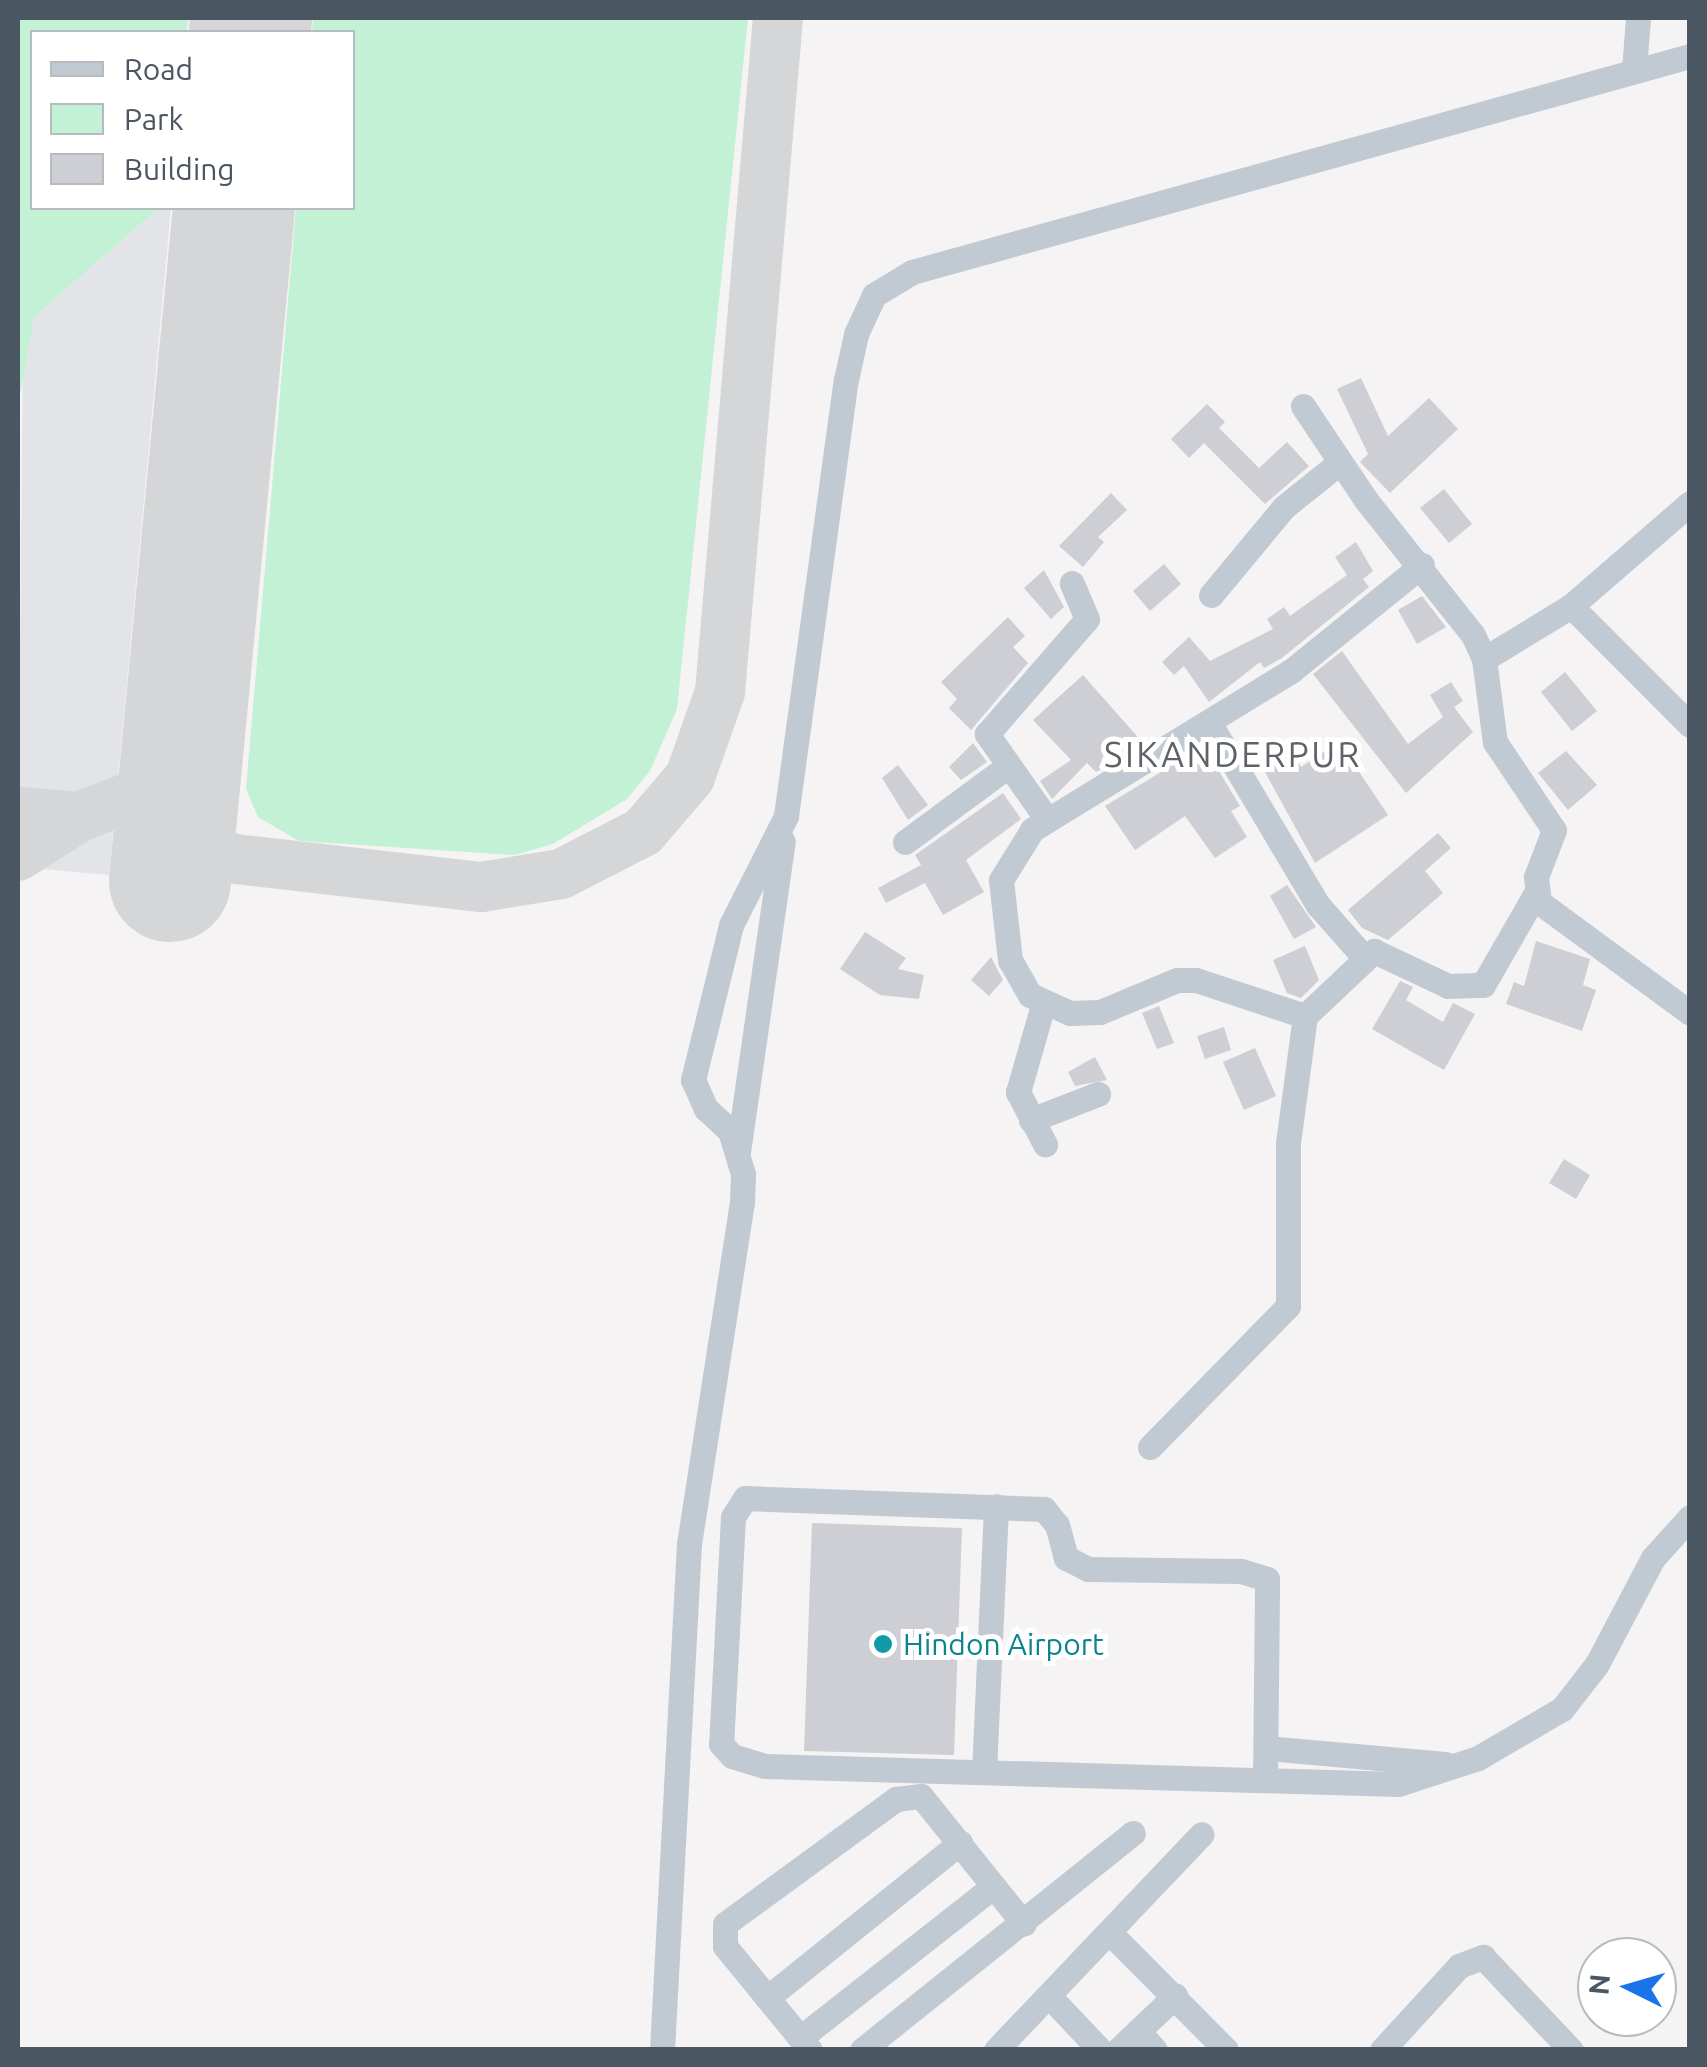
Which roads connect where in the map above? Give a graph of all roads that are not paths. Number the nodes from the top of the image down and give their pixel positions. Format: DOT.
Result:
graph roads {
  1 [pos="1638,18"];
  2 [pos="1690,56"];
  3 [pos="1634,69"];
  4 [pos="1303,406"];
  5 [pos="1340,463"];
  6 [pos="1690,504"];
  7 [pos="1422,564"];
  8 [pos="1072,583"];
  9 [pos="1211,595"];
  10 [pos="1570,606"];
  11 [pos="1484,659"];
  12 [pos="1210,724"];
  13 [pos="1690,725"];
  14 [pos="1008,766"];
  15 [pos="786,816"];
  16 [pos="1046,818"];
  17 [pos="906,842"];
  18 [pos="1536,893"];
  19 [pos="1364,956"];
  20 [pos="1043,1005"];
  21 [pos="1690,1013"];
  22 [pos="1305,1016"];
  23 [pos="1098,1094"];
  24 [pos="1031,1120"];
  25 [pos="1046,1144"];
  26 [pos="738,1152"];
  27 [pos="1150,1447"];
  28 [pos="996,1506"];
  29 [pos="694,1512"];
  30 [pos="733,1517"];
  31 [pos="1690,1517"];
  32 [pos="1266,1748"];
  33 [pos="1454,1766"];
  34 [pos="984,1772"];
  35 [pos="1265,1780"];
  36 [pos="1133,1832"];
  37 [pos="1202,1834"];
  38 [pos="960,1844"];
  39 [pos="994,1886"];
  40 [pos="1024,1924"];
  41 [pos="1110,1934"];
  42 [pos="1174,1996"];
  43 [pos="768,1998"];
  44 [pos="1052,1998"];
  45 [pos="1146,2040"];
  46 [pos="805,2044"];
  47 [pos="662,2050"];
  48 [pos="862,2050"];
  49 [pos="996,2050"];
  50 [pos="1100,2050"];
  51 [pos="1118,2050"];
  52 [pos="1226,2050"];
  53 [pos="1382,2050"];
  54 [pos="1571,2050"];
  1 -- 3 [label="street"];
  2 -- 3 [label="street"];
  3 -- 15 [label="street"];
  4 -- 5 [label="street"];
  5 -- 7 [label="street"];
  5 -- 9 [label="street"];
  6 -- 10 [label="street"];
  7 -- 11 [label="street"];
  7 -- 12 [label="street"];
  8 -- 14 [label="street"];
  10 -- 11 [label="street"];
  10 -- 13 [label="street"];
  11 -- 18 [label="street"];
  12 -- 16 [label="street"];
  12 -- 19 [label="street"];
  14 -- 16 [label="street"];
  14 -- 17 [label="street"];
  15 -- 26 [label="street"];
  15 -- 26 [label="street"];
  16 -- 20 [label="street"];
  18 -- 19 [label="street"];
  18 -- 21 [label="street"];
  19 -- 22 [label="street"];
  20 -- 22 [label="street"];
  20 -- 24 [label="street"];
  22 -- 27 [label="street"];
  23 -- 24 [label="street"];
  24 -- 25 [label="street"];
  26 -- 29 [label="street"];
  28 -- 30 [label="street"];
  28 -- 32 [label="street"];
  28 -- 34 [label="street"];
  29 -- 30 [label="street"];
  29 -- 47 [label="street"];
  30 -- 34 [label="street"];
  31 -- 33 [label="street"];
  32 -- 33 [label="street"];
  32 -- 35 [label="street"];
  33 -- 35 [label="street"];
  34 -- 35 [label="street"];
  36 -- 40 [label="street"];
  37 -- 41 [label="street"];
  38 -- 39 [label="street"];
  38 -- 43 [label="street"];
  38 -- 43 [label="street"];
  39 -- 40 [label="street"];
  39 -- 46 [label="street"];
  40 -- 48 [label="street"];
  41 -- 42 [label="street"];
  41 -- 44 [label="street"];
  42 -- 45 [label="street"];
  42 -- 52 [label="street"];
  43 -- 46 [label="street"];
  44 -- 49 [label="street"];
  44 -- 50 [label="street"];
  45 -- 51 [label="street"];
  53 -- 54 [label="street"];
}
